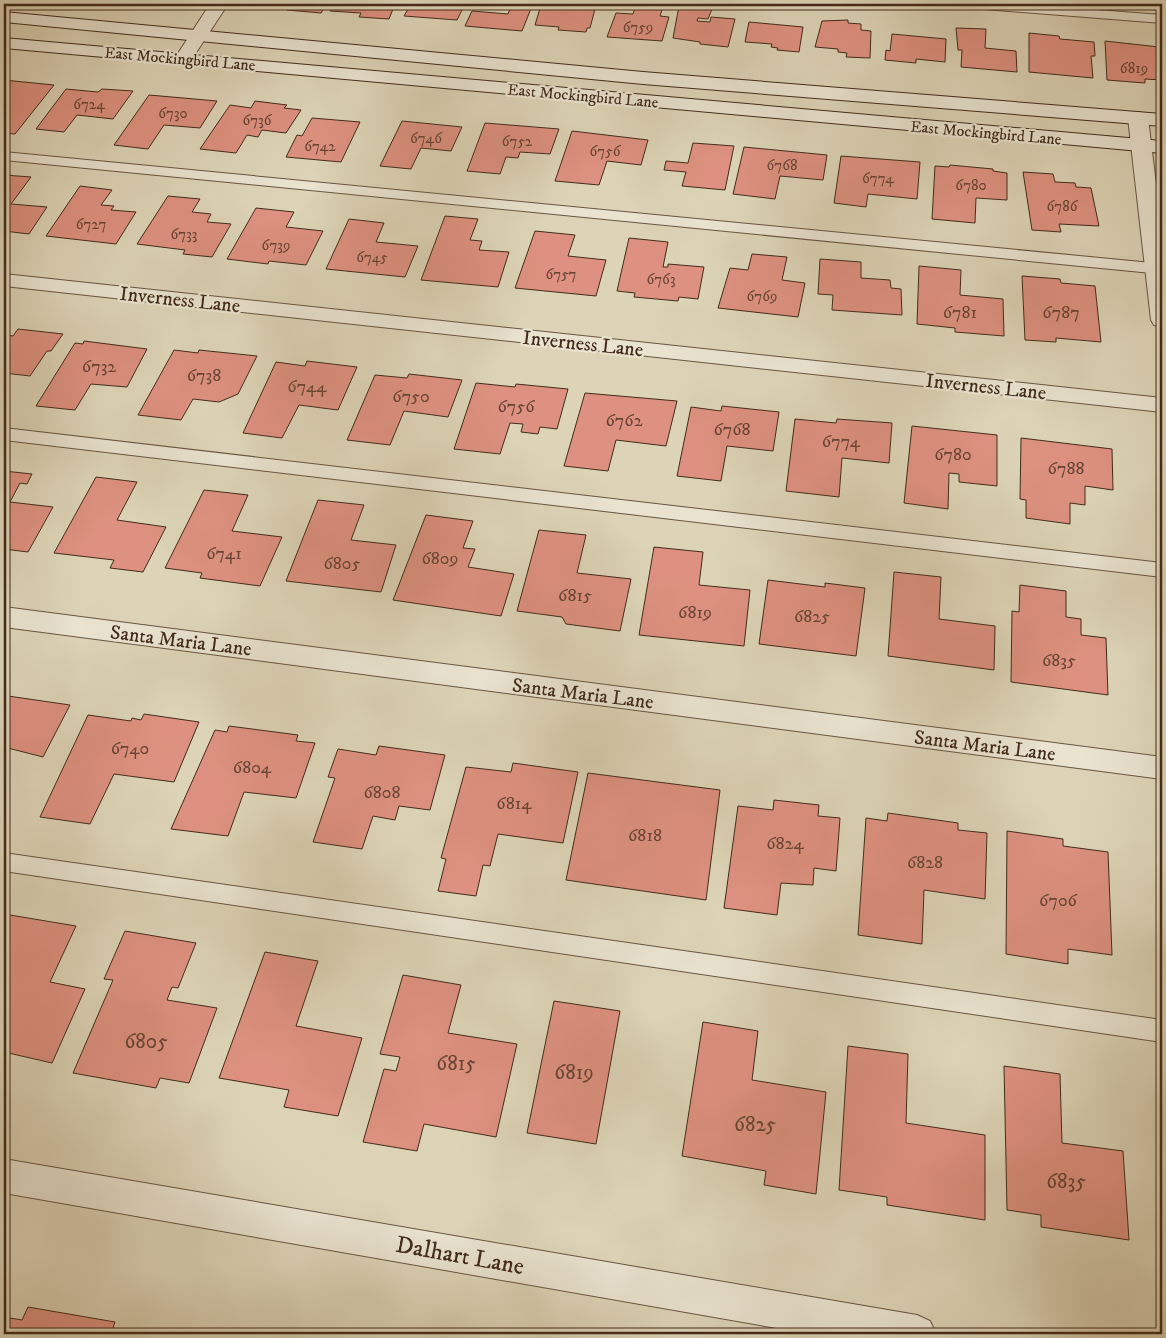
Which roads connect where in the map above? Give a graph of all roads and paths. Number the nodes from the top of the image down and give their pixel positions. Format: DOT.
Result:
graph roads {
  1 [pos="219,4"];
  2 [pos="972,4"];
  3 [pos="4,17"];
  4 [pos="1162,20"];
  5 [pos="196,37"];
  6 [pos="4,43"];
  7 [pos="184,58"];
  8 [pos="643,78"];
  9 [pos="636,100"];
  10 [pos="1138,118"];
  11 [pos="1162,120"];
  12 [pos="1142,145"];
  13 [pos="1162,147"];
  14 [pos="4,156"];
  15 [pos="1159,268"];
  16 [pos="4,280"];
  17 [pos="1162,320"];
  18 [pos="1162,405"];
  19 [pos="4,434"];
  20 [pos="1162,570"];
  21 [pos="4,617"];
  22 [pos="1162,768"];
  23 [pos="4,862"];
  24 [pos="1162,1031"];
  25 [pos="4,1176"];
  26 [pos="916,1334"];
  1 -- 5 [label="street"];
  2 -- 4 [label="lane"];
  3 -- 5 [label="street, East Mockingbird Lane"];
  5 -- 7 [label="street"];
  5 -- 8 [label="street, East Mockingbird Lane"];
  6 -- 7 [label="street, East Mockingbird Lane"];
  7 -- 9 [label="street, East Mockingbird Lane"];
  8 -- 9 [label="street"];
  8 -- 10 [label="street, East Mockingbird Lane"];
  9 -- 12 [label="street, East Mockingbird Lane"];
  10 -- 11 [label="street, East Mockingbird Lane"];
  10 -- 12 [label="street"];
  12 -- 13 [label="street, East Mockingbird Lane"];
  12 -- 15 [label="street"];
  14 -- 15 [label="lane"];
  15 -- 17 [label="street"];
  16 -- 18 [label="street, Inverness Lane"];
  19 -- 20 [label="lane"];
  21 -- 22 [label="street, Santa Maria Lane"];
  23 -- 24 [label="lane"];
  25 -- 26 [label="street, Dalhart Lane"];
}
